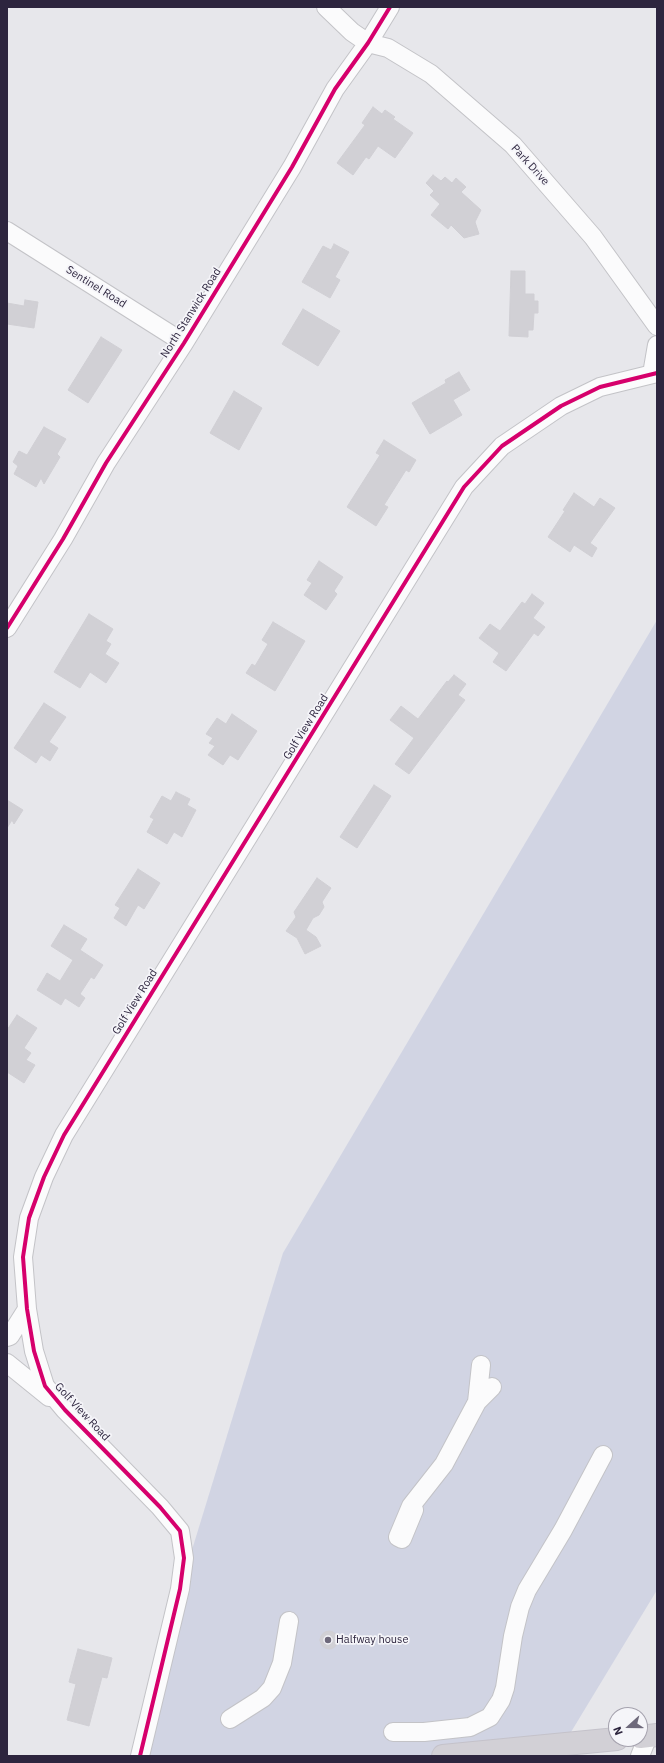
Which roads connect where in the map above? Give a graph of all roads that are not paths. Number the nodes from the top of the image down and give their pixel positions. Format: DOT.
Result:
graph roads {
  1 [pos="326,7"];
  2 [pos="390,7"];
  3 [pos="368,44"];
  4 [pos="7,231"];
  5 [pos="657,326"];
  6 [pos="184,342"];
  7 [pos="657,345"];
  8 [pos="655,373"];
  9 [pos="7,628"];
  10 [pos="26,1309"];
  11 [pos="7,1337"];
  12 [pos="7,1363"];
  13 [pos="481,1365"];
  14 [pos="492,1387"];
  15 [pos="477,1402"];
  16 [pos="65,1410"];
  17 [pos="602,1455"];
  18 [pos="414,1510"];
  19 [pos="289,1621"];
  20 [pos="230,1719"];
  21 [pos="394,1732"];
  22 [pos="608,1740"];
  23 [pos="140,1756"];
  24 [pos="443,1756"];
  1 -- 3 [label="street"];
  2 -- 3 [label="street, North Stanwick Road"];
  3 -- 5 [label="street, Park Drive"];
  3 -- 6 [label="street, North Stanwick Road"];
  4 -- 6 [label="street, Sentinel Road"];
  6 -- 9 [label="street, North Stanwick Road"];
  7 -- 8 [label="street"];
  8 -- 10 [label="street, Golf View Road"];
  10 -- 11 [label="street"];
  10 -- 16 [label="street, Golf View Road"];
  12 -- 16 [label="street"];
  13 -- 15 [label="street"];
  14 -- 15 [label="street"];
  15 -- 18 [label="street"];
  16 -- 23 [label="street, Golf View Road"];
  17 -- 21 [label="street"];
  19 -- 20 [label="street"];
  22 -- 24 [label="main road"];
}
